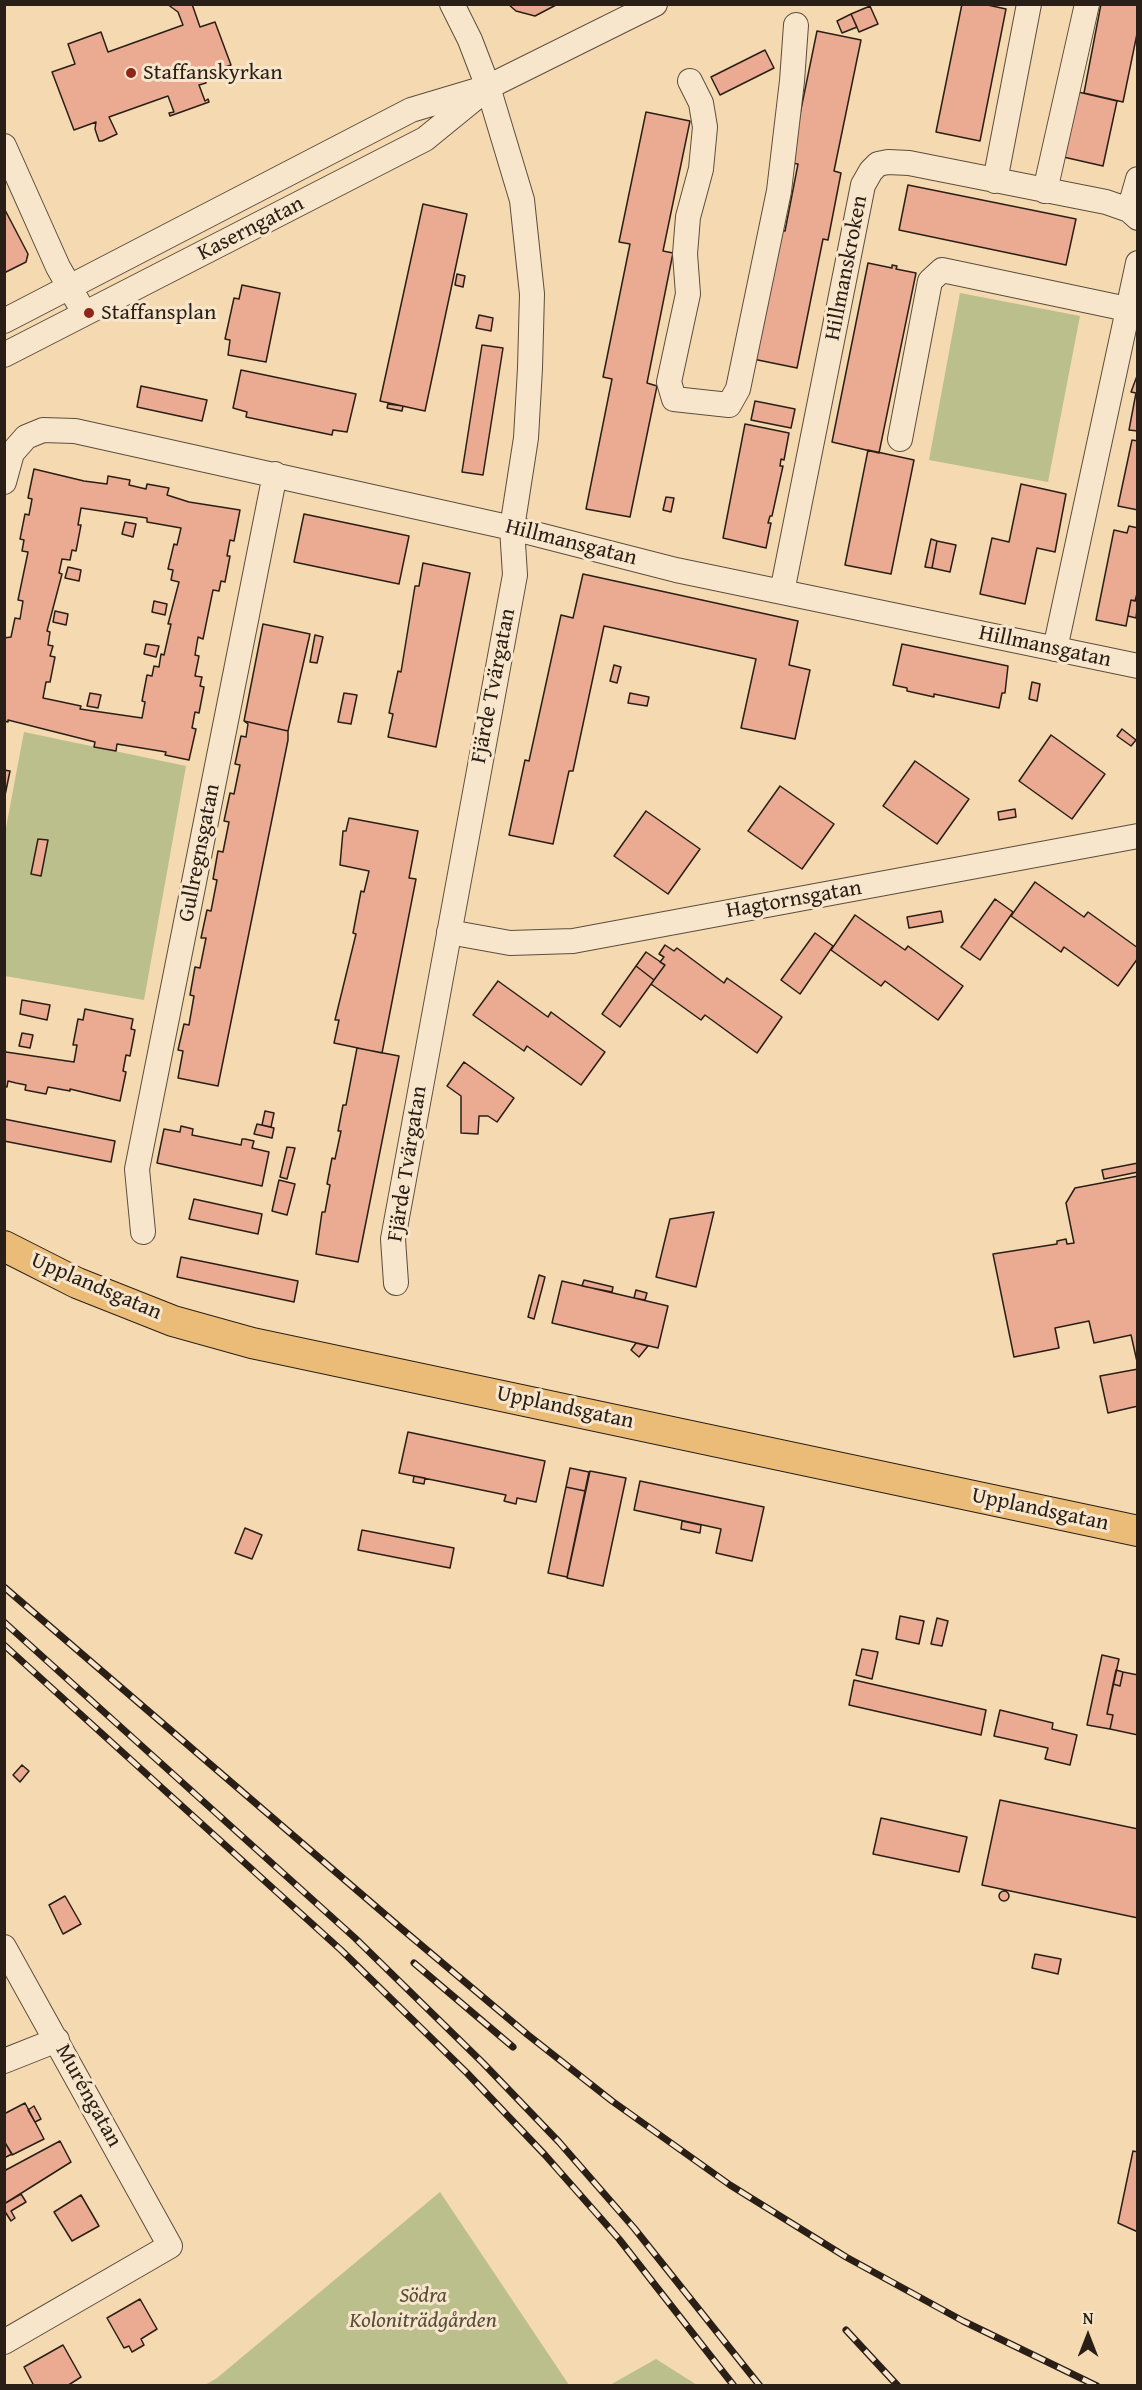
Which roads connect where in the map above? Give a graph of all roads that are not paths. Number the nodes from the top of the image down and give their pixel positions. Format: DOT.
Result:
graph roads {
  1 [pos="452,4"];
  2 [pos="655,4"];
  3 [pos="1029,4"];
  4 [pos="1087,4"];
  5 [pos="796,25"];
  6 [pos="690,81"];
  7 [pos="488,87"];
  8 [pos="4,146"];
  9 [pos="1137,179"];
  10 [pos="994,181"];
  11 [pos="1045,191"];
  12 [pos="1133,214"];
  13 [pos="1137,263"];
  14 [pos="70,288"];
  15 [pos="1127,309"];
  16 [pos="85,315"];
  17 [pos="4,321"];
  18 [pos="4,355"];
  19 [pos="900,439"];
  20 [pos="275,474"];
  21 [pos="4,482"];
  22 [pos="513,528"];
  23 [pos="782,592"];
  24 [pos="1055,649"];
  25 [pos="1137,666"];
  26 [pos="1137,836"];
  27 [pos="449,932"];
  28 [pos="143,1232"];
  29 [pos="4,1246"];
  30 [pos="396,1283"];
  31 [pos="1137,1531"];
  32 [pos="4,1947"];
  33 [pos="57,2040"];
  34 [pos="4,2061"];
  35 [pos="4,2342"];
  1 -- 7 [label="street, Fjärde Tvärgatan"];
  2 -- 7 [label="street, Kaserngatan"];
  3 -- 10 [label="street"];
  4 -- 11 [label="street"];
  5 -- 6 [label="street"];
  7 -- 14 [label="street, Kaserngatan"];
  7 -- 16 [label="street, Kaserngatan"];
  7 -- 22 [label="street, Fjärde Tvärgatan"];
  8 -- 14 [label="street"];
  9 -- 12 [label="street, Hillmanskroken"];
  10 -- 11 [label="street, Hillmanskroken"];
  10 -- 23 [label="street, Hillmanskroken"];
  11 -- 12 [label="street, Hillmanskroken"];
  13 -- 15 [label="street"];
  14 -- 16 [label="street"];
  14 -- 17 [label="street, Kaserngatan"];
  15 -- 19 [label="street"];
  15 -- 24 [label="street"];
  16 -- 18 [label="street, Kaserngatan"];
  20 -- 21 [label="street, Hillmansgatan"];
  20 -- 22 [label="street, Hillmansgatan"];
  20 -- 28 [label="street, Gullregnsgatan"];
  22 -- 23 [label="street, Hillmansgatan"];
  22 -- 27 [label="street, Fjärde Tvärgatan"];
  23 -- 24 [label="street, Hillmansgatan"];
  24 -- 25 [label="street, Hillmansgatan"];
  26 -- 27 [label="street, Hagtornsgatan"];
  27 -- 30 [label="street, Fjärde Tvärgatan"];
  29 -- 31 [label="main road, Upplandsgatan"];
  32 -- 33 [label="street, Muréngatan"];
  33 -- 34 [label="street"];
  33 -- 35 [label="street, Muréngatan"];
}
